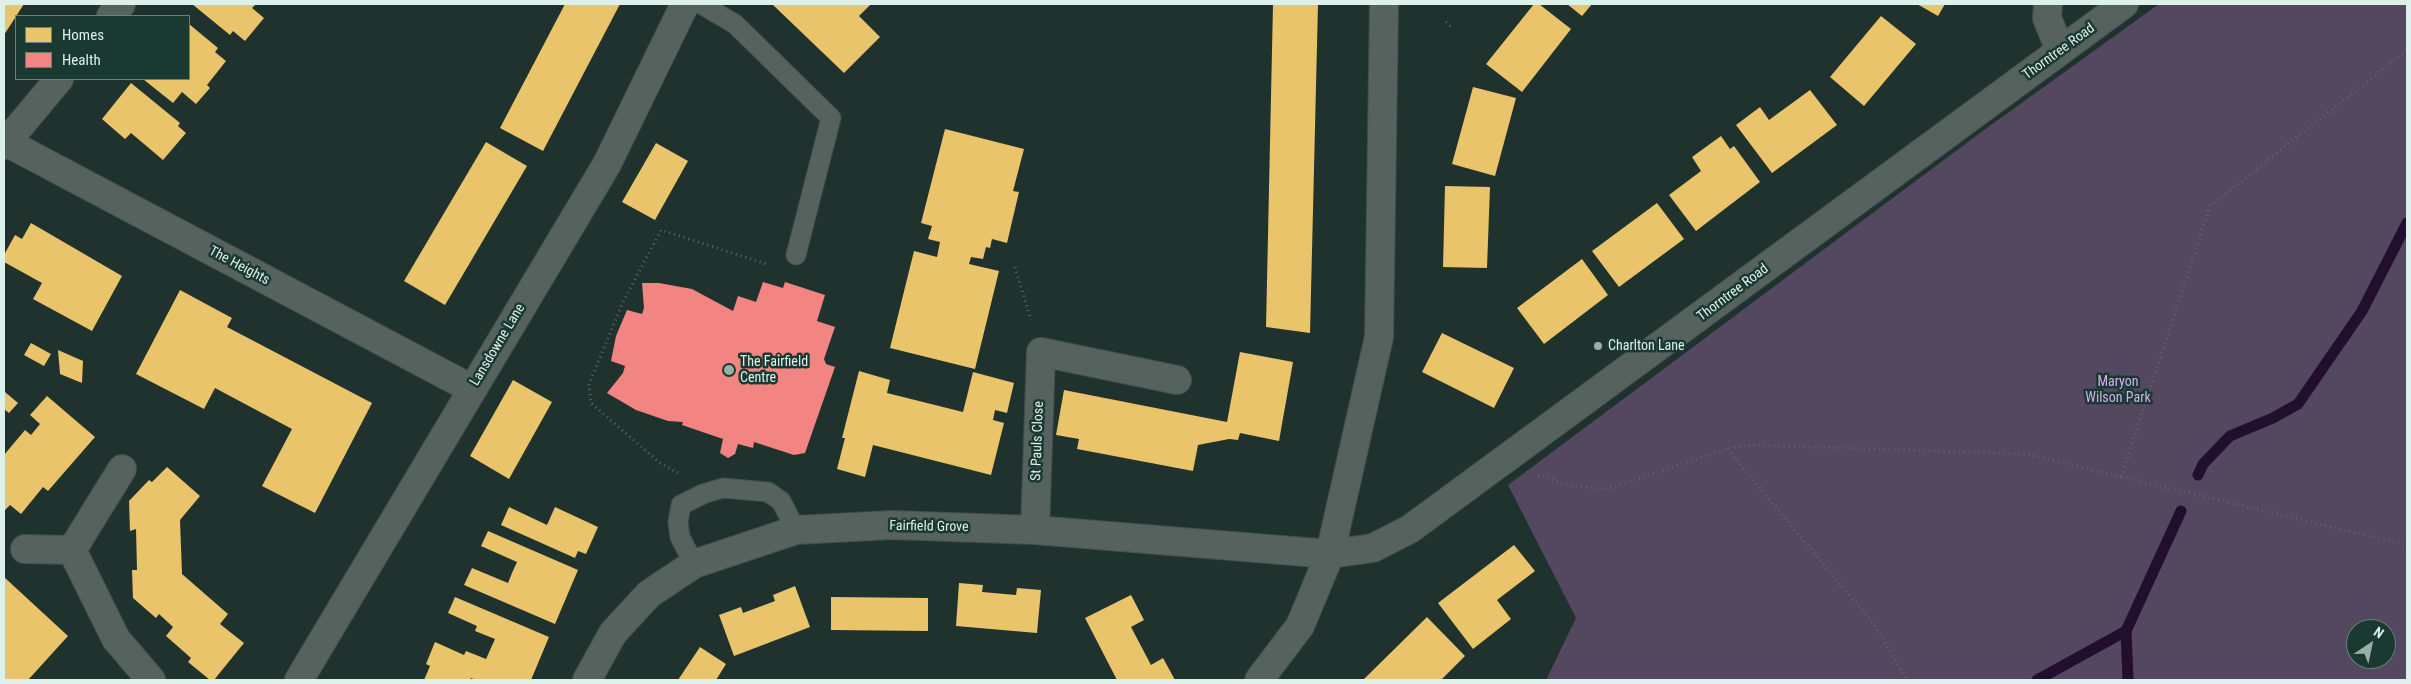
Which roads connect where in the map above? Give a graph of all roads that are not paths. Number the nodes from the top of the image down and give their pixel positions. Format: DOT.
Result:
graph roads {
  1 [pos="122,4"];
  2 [pos="685,4"];
  3 [pos="701,4"];
  4 [pos="1384,4"];
  5 [pos="2048,4"];
  6 [pos="2124,4"];
  7 [pos="112,15"];
  8 [pos="2060,50"];
  9 [pos="58,80"];
  10 [pos="5,143"];
  11 [pos="796,255"];
  12 [pos="1177,380"];
  13 [pos="472,389"];
  14 [pos="122,470"];
  15 [pos="796,530"];
  16 [pos="1035,530"];
  17 [pos="25,549"];
  18 [pos="72,550"];
  19 [pos="1330,554"];
  20 [pos="694,564"];
  21 [pos="150,680"];
  22 [pos="299,680"];
  23 [pos="587,680"];
  24 [pos="1259,680"];
  1 -- 7 [label="street"];
  2 -- 13 [label="street, Lansdowne Lane"];
  3 -- 11 [label="lane"];
  4 -- 19 [label="street"];
  5 -- 8 [label="street"];
  6 -- 8 [label="street, Thorntree Road"];
  8 -- 19 [label="street, Thorntree Road"];
  9 -- 10 [label="street, The Heights"];
  10 -- 13 [label="street, The Heights"];
  12 -- 16 [label="street, St Pauls Close"];
  13 -- 22 [label="street, Lansdowne Lane"];
  14 -- 18 [label="street"];
  15 -- 16 [label="street, Fairfield Grove"];
  15 -- 20 [label="street, Fairfield Grove"];
  15 -- 20 [label="lane"];
  16 -- 19 [label="street, Fairfield Grove"];
  17 -- 18 [label="street"];
  18 -- 21 [label="street"];
  19 -- 24 [label="street"];
  20 -- 23 [label="street, Fairfield Grove"];
}
